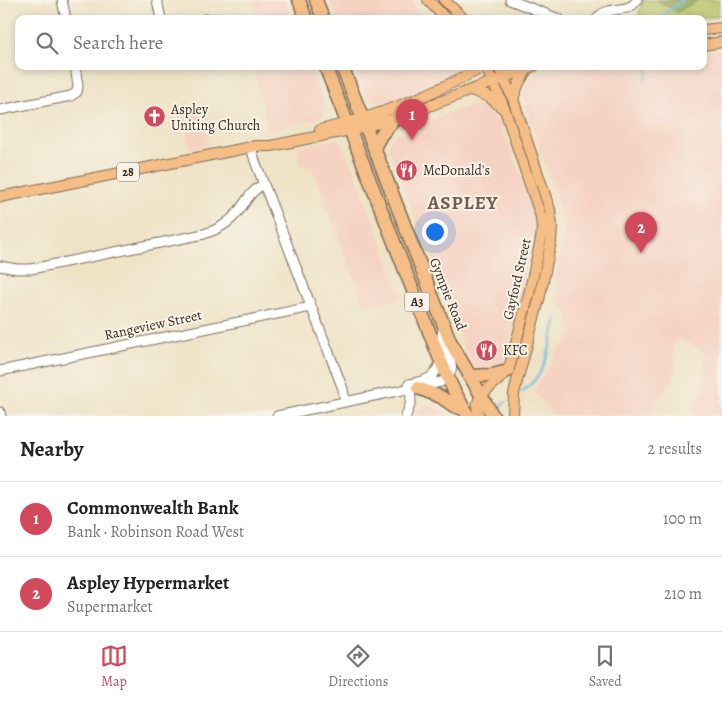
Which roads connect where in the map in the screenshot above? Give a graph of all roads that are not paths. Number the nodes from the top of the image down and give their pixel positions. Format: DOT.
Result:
graph roads {
  1 [pos="62,0"];
  2 [pos="157,0"];
  3 [pos="299,0"];
  4 [pos="316,0"];
  5 [pos="428,0"];
  6 [pos="444,0"];
  7 [pos="510,0"];
  8 [pos="637,0"];
  9 [pos="65,15"];
  10 [pos="160,15"];
  11 [pos="305,15"];
  12 [pos="322,15"];
  13 [pos="442,15"];
  14 [pos="460,15"];
  15 [pos="549,15"];
  16 [pos="600,15"];
  17 [pos="722,28"];
  18 [pos="707,30"];
  19 [pos="722,42"];
  20 [pos="707,44"];
  21 [pos="76,70"];
  22 [pos="327,70"];
  23 [pos="344,70"];
  24 [pos="466,70"];
  25 [pos="478,70"];
  26 [pos="487,70"];
  27 [pos="500,70"];
  28 [pos="523,70"];
  29 [pos="529,70"];
  30 [pos="504,77"];
  31 [pos="463,78"];
  32 [pos="493,81"];
  33 [pos="471,90"];
  34 [pos="513,99"];
  35 [pos="0,110"];
  36 [pos="505,110"];
  37 [pos="395,119"];
  38 [pos="364,123"];
  39 [pos="349,127"];
  40 [pos="254,146"];
  41 [pos="374,148"];
  42 [pos="264,184"];
  43 [pos="0,197"];
  44 [pos="0,266"];
  45 [pos="311,307"];
  46 [pos="444,326"];
  47 [pos="440,362"];
  48 [pos="0,371"];
  49 [pos="508,371"];
  50 [pos="469,376"];
  51 [pos="447,378"];
  52 [pos="413,387"];
  53 [pos="481,396"];
  54 [pos="345,402"];
  55 [pos="466,412"];
  56 [pos="277,416"];
  57 [pos="406,416"];
  58 [pos="479,416"];
  59 [pos="493,416"];
  60 [pos="513,416"];
  1 -- 9 [label="street"];
  2 -- 10 [label="street"];
  3 -- 11 [label="highway"];
  4 -- 12 [label="highway"];
  5 -- 13 [label="main road"];
  6 -- 14 [label="main road"];
  7 -- 15 [label="street"];
  8 -- 16 [label="street"];
  17 -- 18 [label="main road"];
  19 -- 20 [label="main road"];
  21 -- 35 [label="street"];
  22 -- 39 [label="highway, A3"];
  23 -- 38 [label="highway, Gympie Road / A3"];
  24 -- 31 [label="main road"];
  25 -- 31 [label="main road, 28"];
  26 -- 32 [label="main road, Gayford Street"];
  27 -- 30 [label="main road, Gayford Street"];
  28 -- 30 [label="main road, 28"];
  29 -- 34 [label="main road"];
  30 -- 32 [label="main road, 28"];
  30 -- 34 [label="main road, Gayford Street"];
  31 -- 38 [label="main road, 28"];
  32 -- 33 [label="main road, 28"];
  32 -- 36 [label="main road, Gayford Street"];
  33 -- 36 [label="main road"];
  33 -- 37 [label="main road, 28"];
  34 -- 60 [label="main road, Gayford Street"];
  36 -- 49 [label="main road, Gayford Street"];
  37 -- 38 [label="main road, 28"];
  37 -- 41 [label="highway"];
  38 -- 39 [label="main road, 28"];
  38 -- 41 [label="highway, Gympie Road / A3"];
  39 -- 40 [label="main road, 28"];
  39 -- 47 [label="highway, A3"];
  40 -- 42 [label="street"];
  40 -- 43 [label="main road, 28"];
  41 -- 46 [label="highway, Gympie Road / A3"];
  42 -- 44 [label="street"];
  42 -- 45 [label="street"];
  45 -- 48 [label="street, Rangeview Street"];
  45 -- 54 [label="street"];
  46 -- 50 [label="highway, Gympie Road / A3"];
  46 -- 51 [label="street"];
  47 -- 51 [label="highway, A3"];
  47 -- 52 [label="street"];
  49 -- 50 [label="highway"];
  49 -- 53 [label="main road, Gayford Street"];
  50 -- 53 [label="highway, Gympie Road / A3"];
  51 -- 52 [label="street"];
  51 -- 55 [label="highway, A3"];
  52 -- 54 [label="street"];
  52 -- 55 [label="highway"];
  52 -- 57 [label="street"];
  53 -- 58 [label="main road"];
  53 -- 59 [label="highway, Gympie Road / A3"];
  54 -- 56 [label="street"];
}
